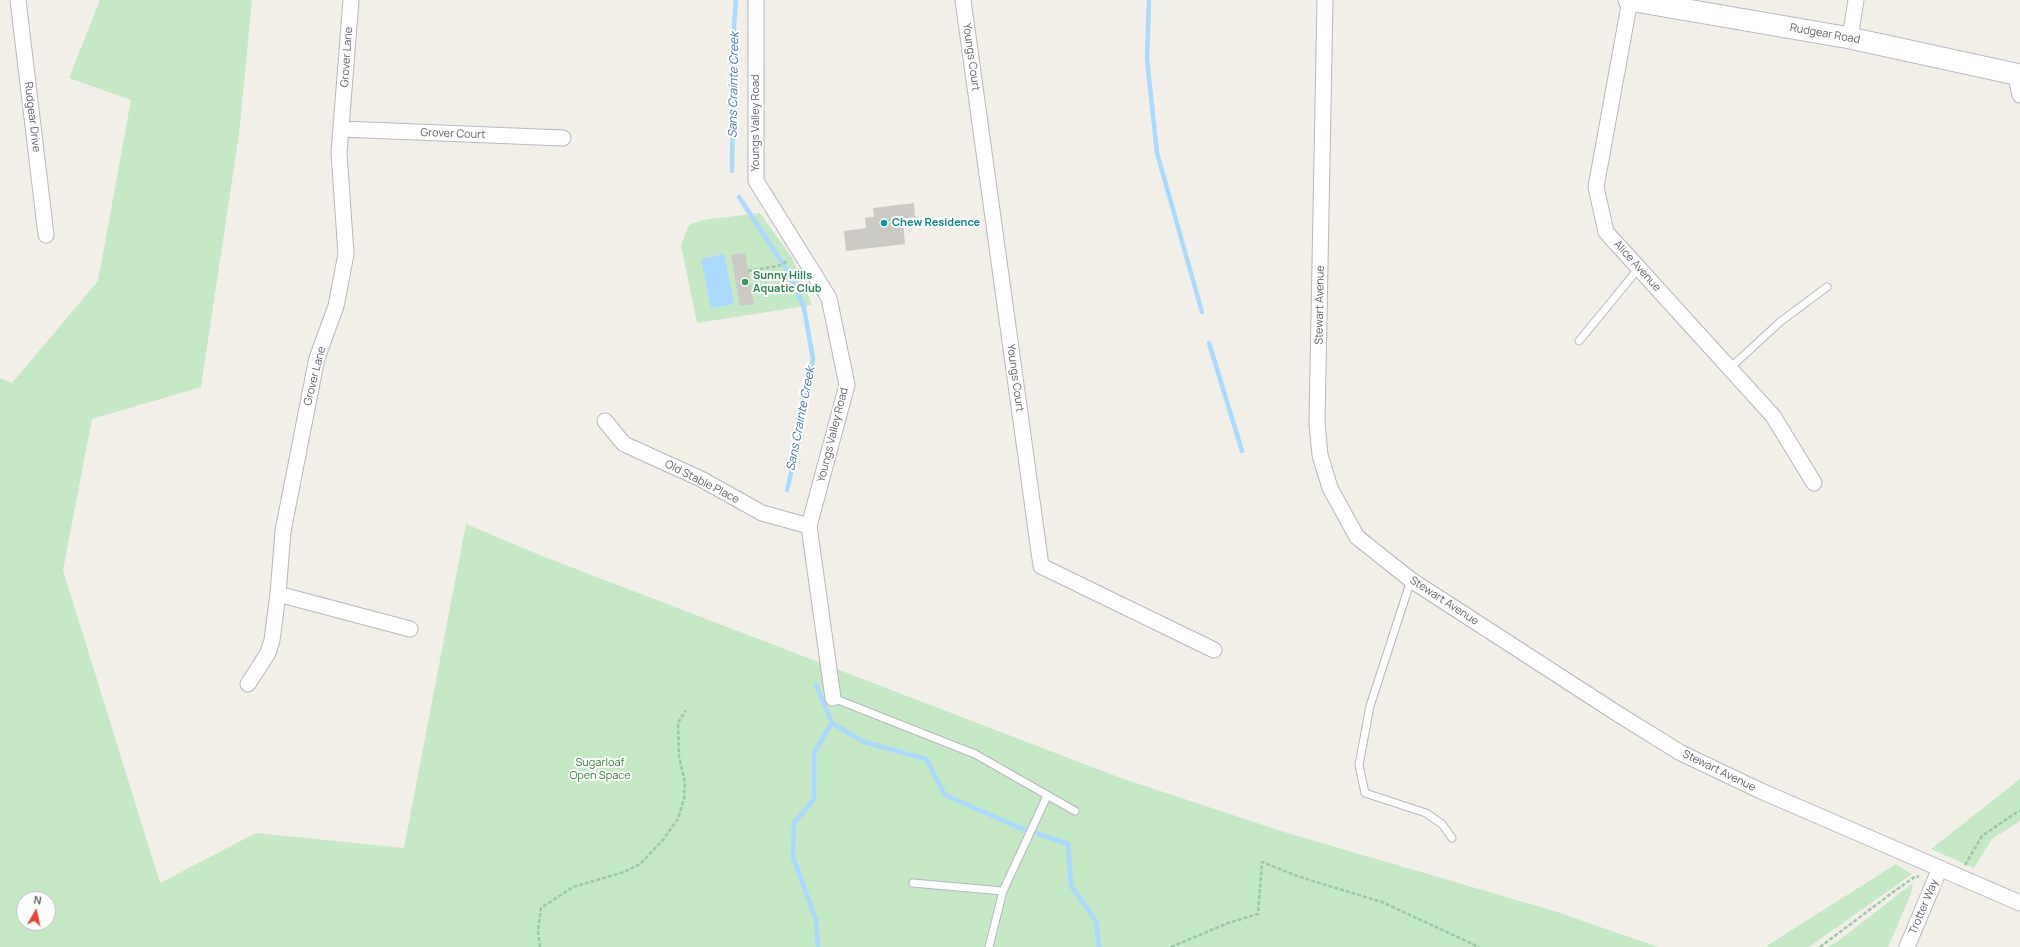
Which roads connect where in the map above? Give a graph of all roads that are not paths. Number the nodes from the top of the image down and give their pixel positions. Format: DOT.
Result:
graph roads {
  1 [pos="18,0"];
  2 [pos="351,0"];
  3 [pos="756,0"];
  4 [pos="963,0"];
  5 [pos="1325,0"];
  6 [pos="1629,0"];
  7 [pos="1856,0"];
  8 [pos="1669,3"];
  9 [pos="1850,38"];
  10 [pos="2018,74"];
  11 [pos="2020,95"];
  12 [pos="342,129"];
  13 [pos="563,138"];
  14 [pos="46,235"];
  15 [pos="1639,268"];
  16 [pos="1827,287"];
  17 [pos="1579,340"];
  18 [pos="1730,368"];
  19 [pos="604,421"];
  20 [pos="1814,483"];
  21 [pos="809,526"];
  22 [pos="1411,580"];
  23 [pos="278,594"];
  24 [pos="410,629"];
  25 [pos="1214,650"];
  26 [pos="248,684"];
  27 [pos="833,698"];
  28 [pos="1048,796"];
  29 [pos="1075,811"];
  30 [pos="1452,838"];
  31 [pos="1940,868"];
  32 [pos="913,884"];
  33 [pos="1003,891"];
  34 [pos="2020,903"];
  35 [pos="989,947"];
  36 [pos="1907,947"];
  1 -- 14 [label="street, Rudgear Drive"];
  2 -- 12 [label="street, Grover Lane"];
  3 -- 21 [label="street, Youngs Valley Road"];
  4 -- 25 [label="street, Youngs Court"];
  5 -- 22 [label="street, Stewart Avenue"];
  6 -- 8 [label="street, Rudgear Road"];
  6 -- 15 [label="street, Alice Avenue"];
  7 -- 9 [label="street"];
  8 -- 9 [label="street, Rudgear Road"];
  9 -- 10 [label="street, Rudgear Road"];
  10 -- 11 [label="street"];
  12 -- 13 [label="street, Grover Court"];
  12 -- 23 [label="street, Grover Lane"];
  15 -- 17 [label="lane"];
  15 -- 18 [label="street, Alice Avenue"];
  16 -- 18 [label="lane"];
  18 -- 20 [label="street, Alice Avenue"];
  19 -- 21 [label="street, Old Stable Place"];
  21 -- 27 [label="street, Youngs Valley Road"];
  22 -- 30 [label="lane"];
  22 -- 31 [label="street, Stewart Avenue"];
  23 -- 24 [label="street"];
  23 -- 26 [label="street, Grover Lane"];
  27 -- 28 [label="lane"];
  28 -- 29 [label="lane"];
  28 -- 33 [label="lane"];
  31 -- 34 [label="street, Stewart Avenue"];
  31 -- 36 [label="street, Trotter Way"];
  32 -- 33 [label="lane"];
  33 -- 35 [label="lane"];
}
